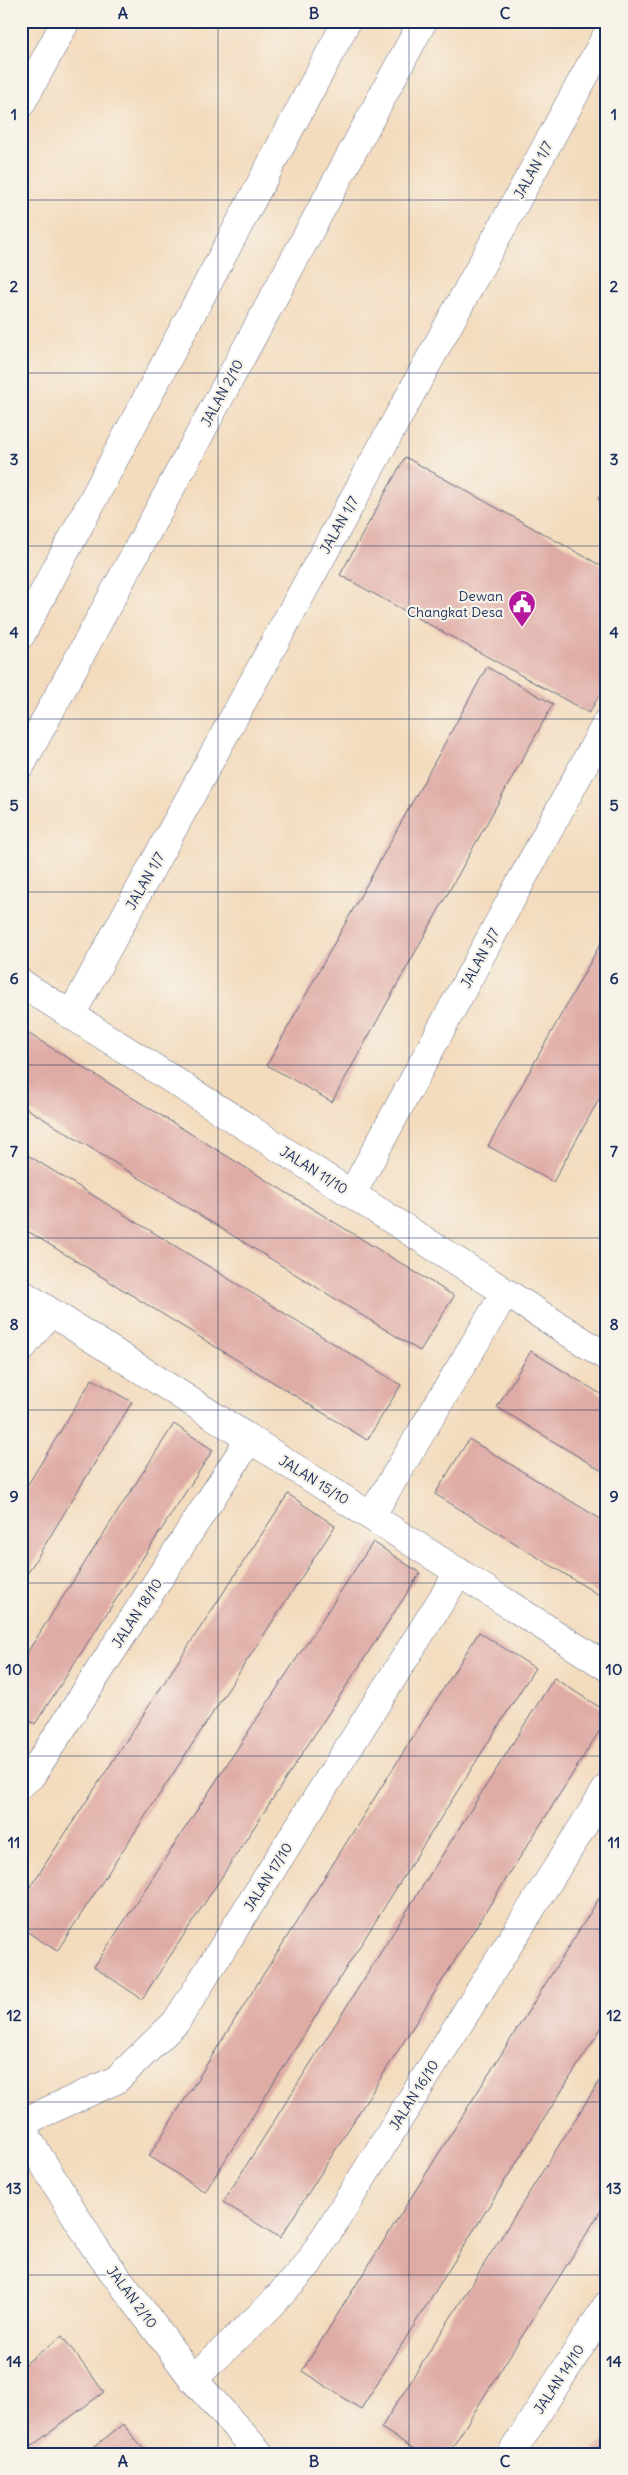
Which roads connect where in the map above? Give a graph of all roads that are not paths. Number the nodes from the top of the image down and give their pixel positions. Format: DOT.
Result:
graph roads {
  1 [pos="66,21"];
  2 [pos="347,21"];
  3 [pos="423,21"];
  4 [pos="607,35"];
  5 [pos="21,104"];
  6 [pos="21,635"];
  7 [pos="607,722"];
  8 [pos="21,765"];
  9 [pos="21,983"];
  10 [pos="71,1015"];
  11 [pos="352,1194"];
  12 [pos="505,1293"];
  13 [pos="21,1294"];
  14 [pos="50,1312"];
  15 [pos="21,1349"];
  16 [pos="607,1357"];
  17 [pos="249,1440"];
  18 [pos="371,1516"];
  19 [pos="459,1572"];
  20 [pos="607,1667"];
  21 [pos="21,1784"];
  22 [pos="607,1788"];
  23 [pos="21,2125"];
  24 [pos="607,2305"];
  25 [pos="193,2378"];
  26 [pos="260,2454"];
  27 [pos="511,2454"];
  1 -- 5 [label="street"];
  2 -- 6 [label="street"];
  3 -- 8 [label="street, JALAN 2/10"];
  4 -- 10 [label="street, JALAN 1/7"];
  7 -- 11 [label="street, JALAN 3/7"];
  9 -- 10 [label="street, JALAN 11/10"];
  10 -- 11 [label="street, JALAN 11/10"];
  11 -- 12 [label="street, JALAN 11/10"];
  12 -- 16 [label="street, JALAN 11/10"];
  12 -- 18 [label="street"];
  13 -- 14 [label="street, JALAN 15/10"];
  14 -- 15 [label="street"];
  14 -- 17 [label="street, JALAN 15/10"];
  17 -- 18 [label="street, JALAN 15/10"];
  17 -- 21 [label="street, JALAN 18/10"];
  18 -- 19 [label="street, JALAN 15/10"];
  19 -- 20 [label="street, JALAN 15/10"];
  19 -- 23 [label="street, JALAN 17/10"];
  22 -- 25 [label="street, JALAN 16/10"];
  23 -- 25 [label="street, JALAN 2/10"];
  24 -- 27 [label="street, JALAN 14/10"];
  25 -- 26 [label="street, JALAN 2/10"];
}
